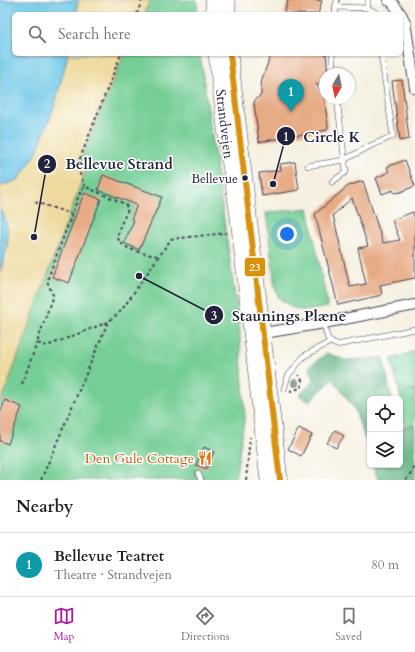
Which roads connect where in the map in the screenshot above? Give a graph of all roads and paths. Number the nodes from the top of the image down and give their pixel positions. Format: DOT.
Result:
graph roads {
  1 [pos="142,0"];
  2 [pos="213,0"];
  3 [pos="228,0"];
  4 [pos="337,0"];
  5 [pos="368,0"];
  6 [pos="388,0"];
  7 [pos="335,7"];
  8 [pos="367,8"];
  9 [pos="138,12"];
  10 [pos="214,12"];
  11 [pos="228,12"];
  12 [pos="335,12"];
  13 [pos="375,12"];
  14 [pos="400,12"];
  15 [pos="403,18"];
  16 [pos="120,56"];
  17 [pos="216,56"];
  18 [pos="230,56"];
  19 [pos="332,56"];
  20 [pos="381,56"];
  21 [pos="333,68"];
  22 [pos="415,88"];
  23 [pos="338,104"];
  24 [pos="234,151"];
  25 [pos="344,160"];
  26 [pos="308,166"];
  27 [pos="332,182"];
  28 [pos="86,187"];
  29 [pos="35,202"];
  30 [pos="72,214"];
  31 [pos="239,232"];
  32 [pos="158,256"];
  33 [pos="415,305"];
  34 [pos="108,322"];
  35 [pos="324,324"];
  36 [pos="415,329"];
  37 [pos="258,334"];
  38 [pos="330,342"];
  39 [pos="37,343"];
  40 [pos="294,369"];
  41 [pos="22,384"];
  42 [pos="286,390"];
  43 [pos="415,467"];
  44 [pos="198,473"];
  45 [pos="41,480"];
  46 [pos="200,480"];
  47 [pos="268,480"];
  48 [pos="280,480"];
  49 [pos="406,480"];
  1 -- 9 [label="path"];
  2 -- 10 [label="main road"];
  3 -- 11 [label="main road"];
  4 -- 7 [label="lane"];
  5 -- 8 [label="lane"];
  6 -- 14 [label="street"];
  7 -- 8 [label="lane"];
  7 -- 12 [label="lane"];
  8 -- 13 [label="lane"];
  15 -- 22 [label="street"];
  16 -- 28 [label="path"];
  17 -- 24 [label="main road, Strandvejen"];
  18 -- 24 [label="main road, Strandvejen"];
  19 -- 21 [label="lane"];
  20 -- 25 [label="lane"];
  23 -- 25 [label="lane"];
  24 -- 31 [label="main road, Strandvejen"];
  24 -- 37 [label="main road, Strandvejen"];
  25 -- 26 [label="lane"];
  25 -- 27 [label="lane"];
  28 -- 30 [label="path"];
  28 -- 32 [label="path"];
  29 -- 30 [label="path"];
  30 -- 39 [label="path"];
  31 -- 32 [label="path"];
  31 -- 37 [label="main road, Strandvejen"];
  32 -- 34 [label="path"];
  33 -- 35 [label="street"];
  34 -- 39 [label="path"];
  34 -- 45 [label="path"];
  35 -- 37 [label="street"];
  35 -- 38 [label="lane"];
  36 -- 38 [label="lane"];
  37 -- 47 [label="main road, Strandvejen"];
  37 -- 48 [label="main road, Strandvejen"];
  38 -- 40 [label="lane"];
  39 -- 41 [label="path"];
  40 -- 42 [label="lane"];
  40 -- 42 [label="path"];
  43 -- 49 [label="path"];
  44 -- 46 [label="lane"];
}
